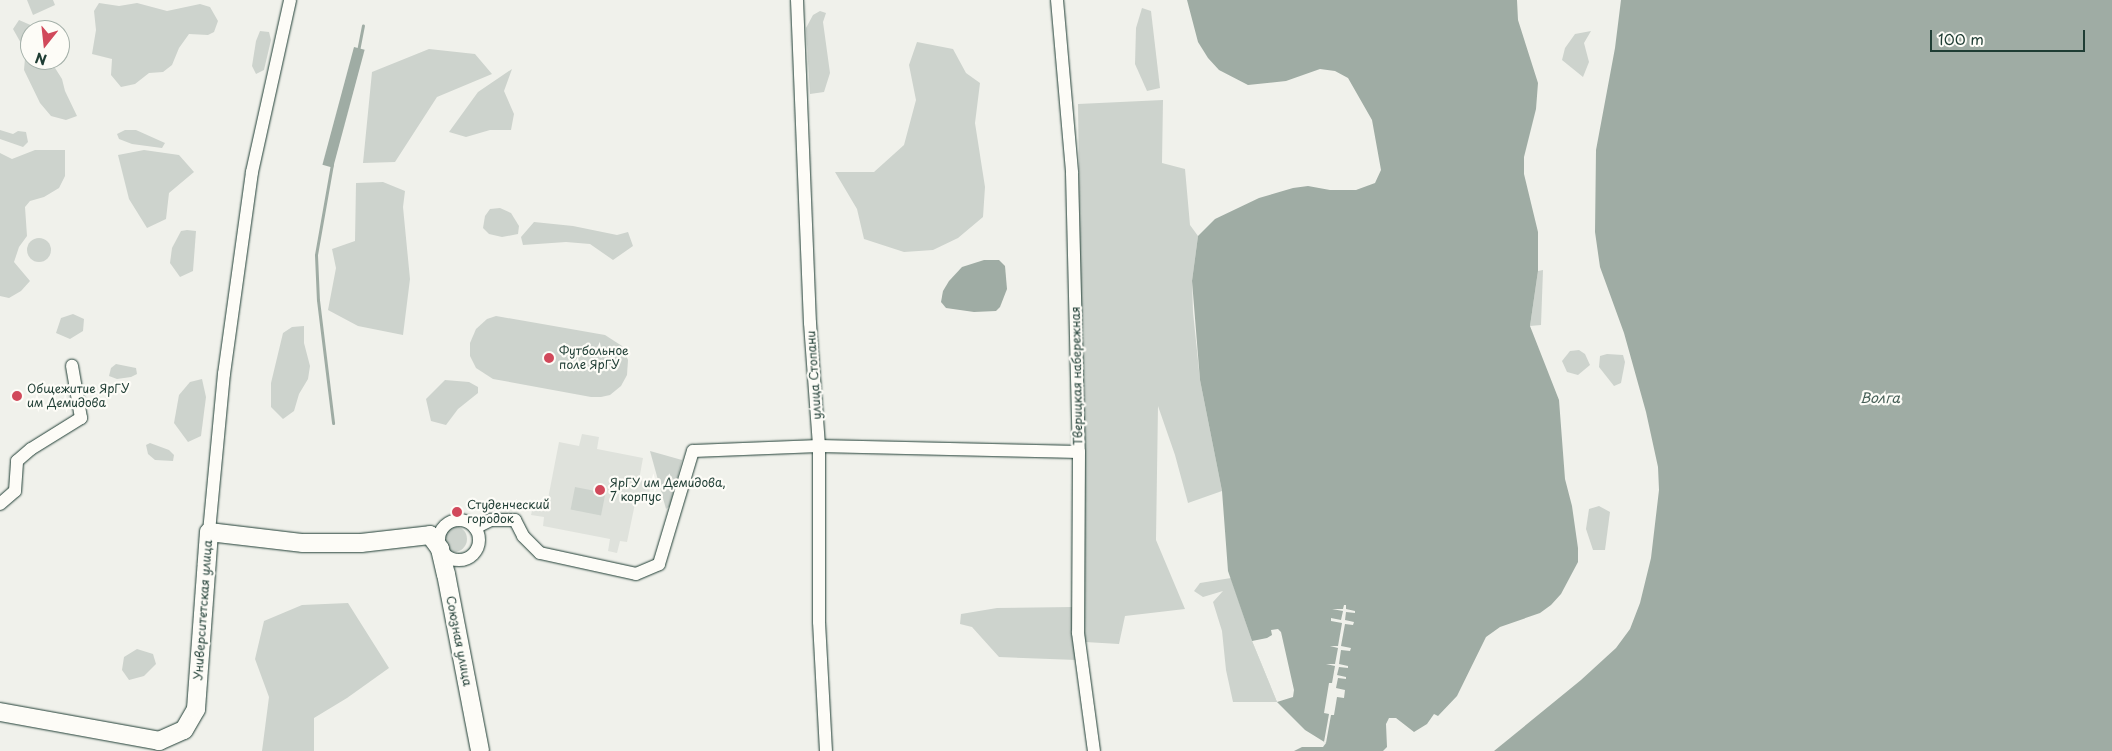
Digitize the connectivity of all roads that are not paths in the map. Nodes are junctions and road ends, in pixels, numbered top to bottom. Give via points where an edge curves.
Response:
1 (290, 0) edge
2 (797, 0) edge
3 (1057, 0) edge
4 (72, 366) dead end
5 (819, 446) junction
6 (1078, 452) junction
7 (0, 504) edge
8 (475, 528) junction
9 (210, 532) junction
10 (436, 532) junction
11 (440, 549) junction
12 (0, 712) edge
13 (480, 751) edge
14 (826, 751) edge
15 (1094, 751) edge

1 - 9 street via 252,172 224,374
2 - 5 street, улица Стопани via 810,323
3 - 6 street, Тверицкая набережная via 1072,173
4 - 7 street via 81,418 17,461 16,491
5 - 6 street
5 - 8 street via 693,451 659,564 636,574 540,553 523,536 515,520 491,520
5 - 14 street, улица Стопани via 819,622
6 - 15 street, Тверицкая набережная via 1078,633
8 - 10 street via 458,520
8 - 11 street via 478,548 469,558 455,560
9 - 10 street, Университетская улица via 304,543 361,543
9 - 12 street, Университетская улица via 196,709 184,730 158,741
10 - 11 street, Союзная улица
11 - 13 street, Союзная улица

